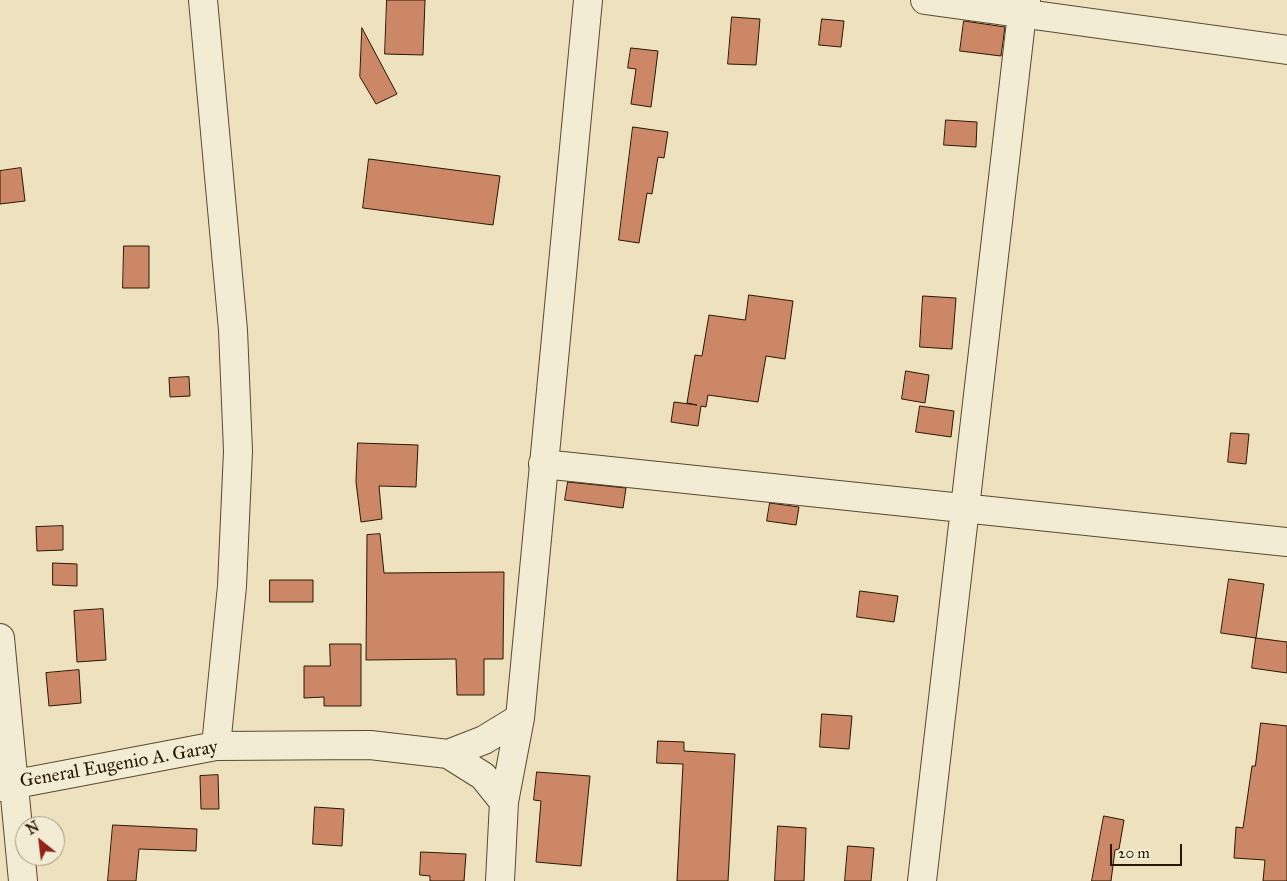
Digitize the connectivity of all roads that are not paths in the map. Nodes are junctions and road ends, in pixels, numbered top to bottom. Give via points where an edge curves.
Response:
1 (203, 0) edge
2 (588, 0) edge
3 (925, 0) edge
4 (1024, 7) edge
5 (1287, 50) edge
6 (543, 464) junction
7 (966, 508) junction
8 (1287, 542) edge
9 (0, 638) edge
10 (520, 718) junction
11 (216, 746) junction
12 (448, 754) junction
13 (7, 785) edge
14 (504, 802) junction
15 (23, 881) edge
16 (500, 881) edge
17 (922, 881) edge

1 - 11 street via 233,330 238,452 232,586
2 - 6 street
3 - 4 street
4 - 5 street
4 - 7 street
6 - 7 street
6 - 10 street
7 - 8 street
7 - 17 street
9 - 13 street
10 - 12 street, General Eugenio A. Garay via 484,740
10 - 14 street
11 - 12 street, General Eugenio A. Garay via 370,745
11 - 13 street, General Eugenio A. Garay
12 - 14 street, General Eugenio A. Garay via 483,776
13 - 15 street
14 - 16 street

